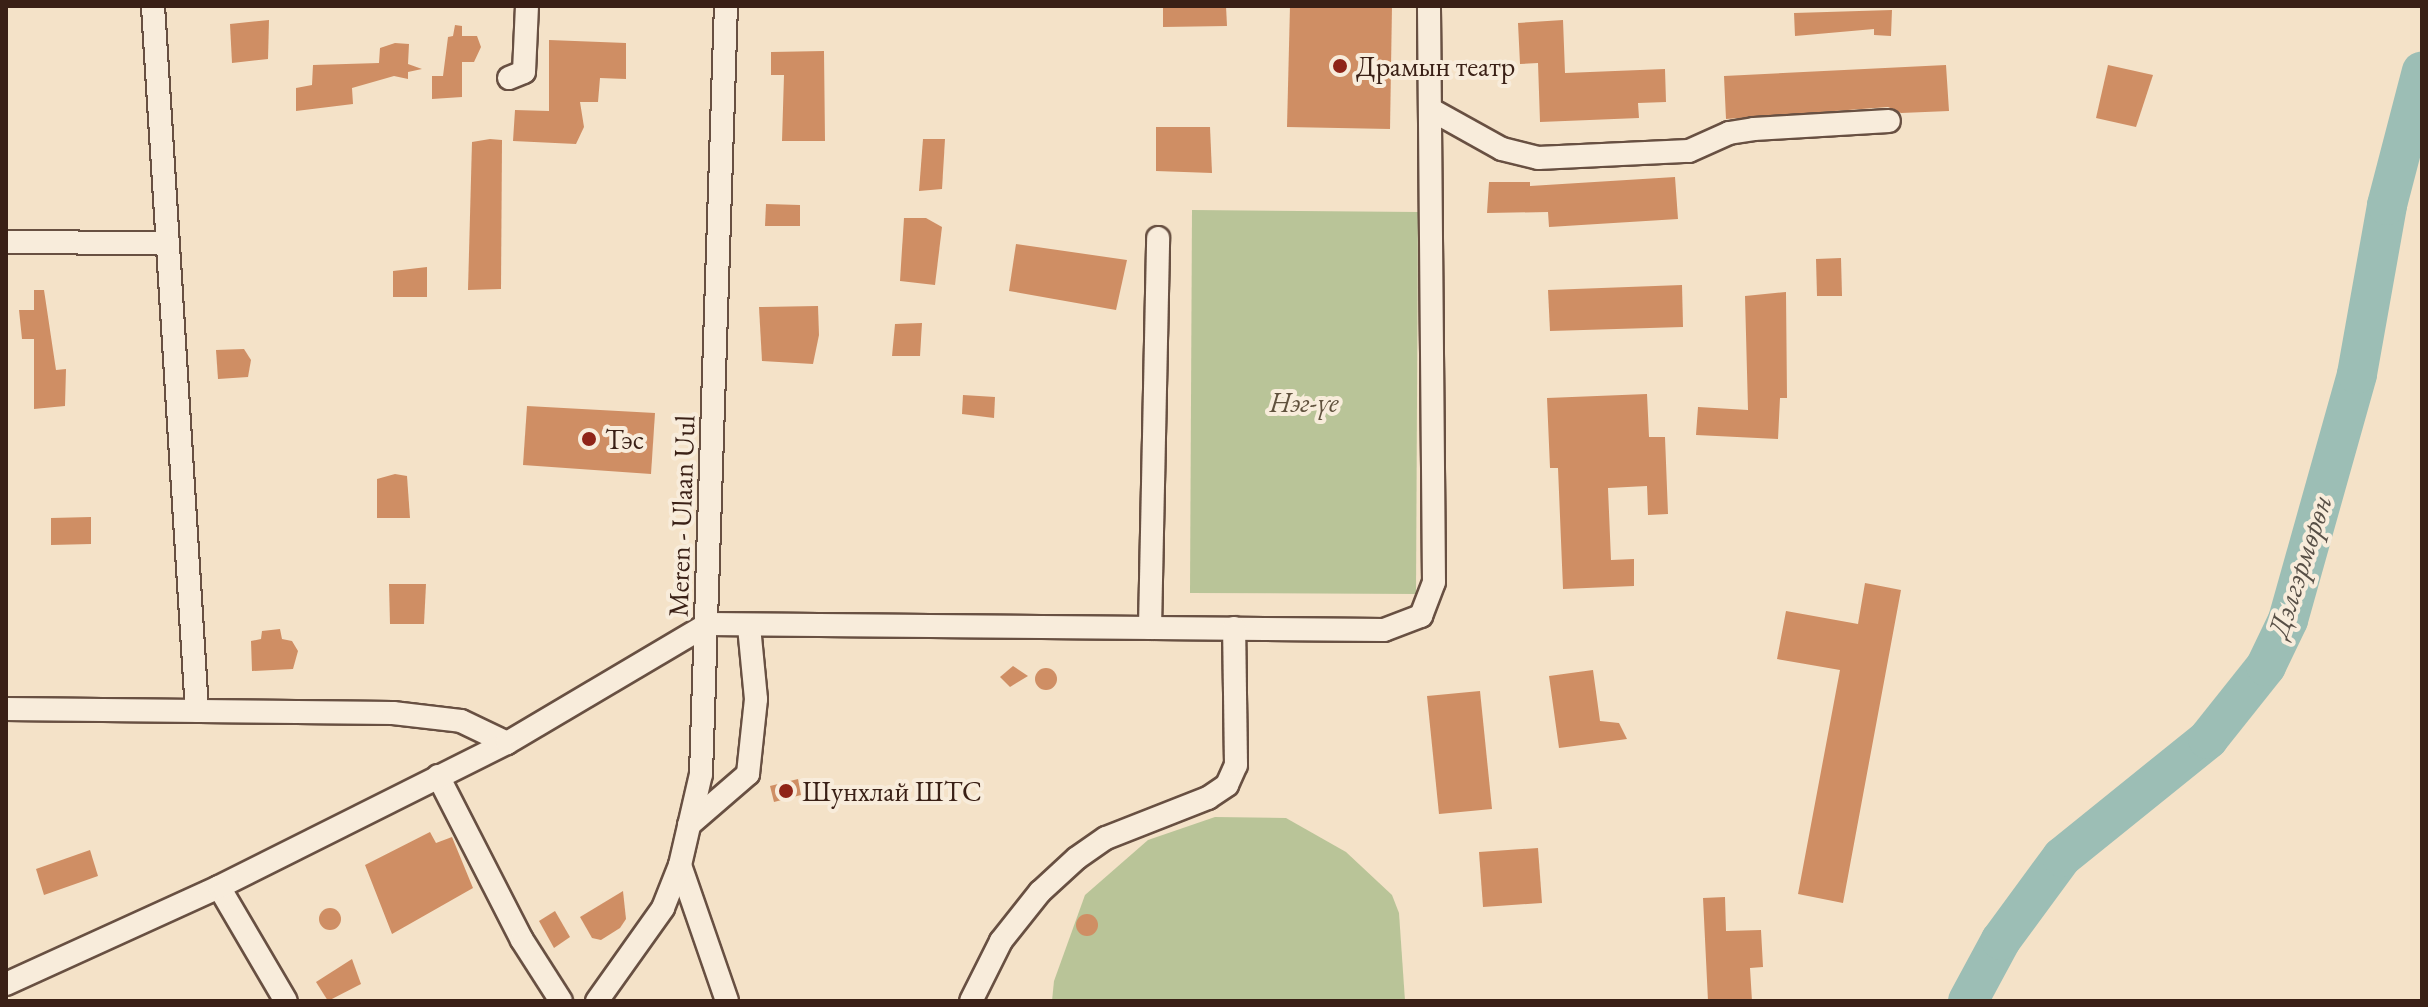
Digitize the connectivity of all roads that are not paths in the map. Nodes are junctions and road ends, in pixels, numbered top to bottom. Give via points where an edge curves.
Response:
1 (153, 6) edge
2 (527, 6) edge
3 (726, 6) edge
4 (1429, 6) edge
5 (509, 78) dead end
6 (1430, 109) junction
7 (1889, 121) dead end
8 (1158, 238) dead end
9 (6, 242) edge
10 (168, 243) junction
11 (708, 624) junction
12 (749, 626) junction
13 (1150, 628) junction
14 (1234, 628) junction
15 (6, 709) edge
16 (197, 711) junction
17 (507, 743) junction
18 (438, 776) junction
19 (689, 825) junction
20 (680, 865) junction
21 (219, 887) junction
22 (6, 984) edge
23 (286, 1001) edge
24 (561, 1001) edge
25 (597, 1001) edge
26 (727, 1001) edge
27 (971, 1001) edge

1 - 10 street
2 - 5 street via 524,72
3 - 11 street, Meren - Ulaan Uul
4 - 6 street
6 - 7 street via 1502,149 1538,158 1689,151 1729,133 1754,129
6 - 14 street via 1434,582 1421,616 1384,630
8 - 13 street
9 - 10 street
10 - 16 street
11 - 12 street
11 - 17 street
11 - 19 street, Meren - Ulaan Uul via 701,774
12 - 13 street
12 - 19 street via 756,699 748,774
13 - 14 street
14 - 27 street via 1236,765 1227,785 1208,798 1106,838 1077,858 1040,892 1001,941
15 - 16 street
16 - 17 street via 434,716 461,721
17 - 18 street
18 - 21 street
18 - 24 street via 522,940
19 - 20 street, Meren - Ulaan Uul
20 - 25 street, Meren - Ulaan Uul via 663,908
20 - 26 street
21 - 22 street
21 - 23 street

